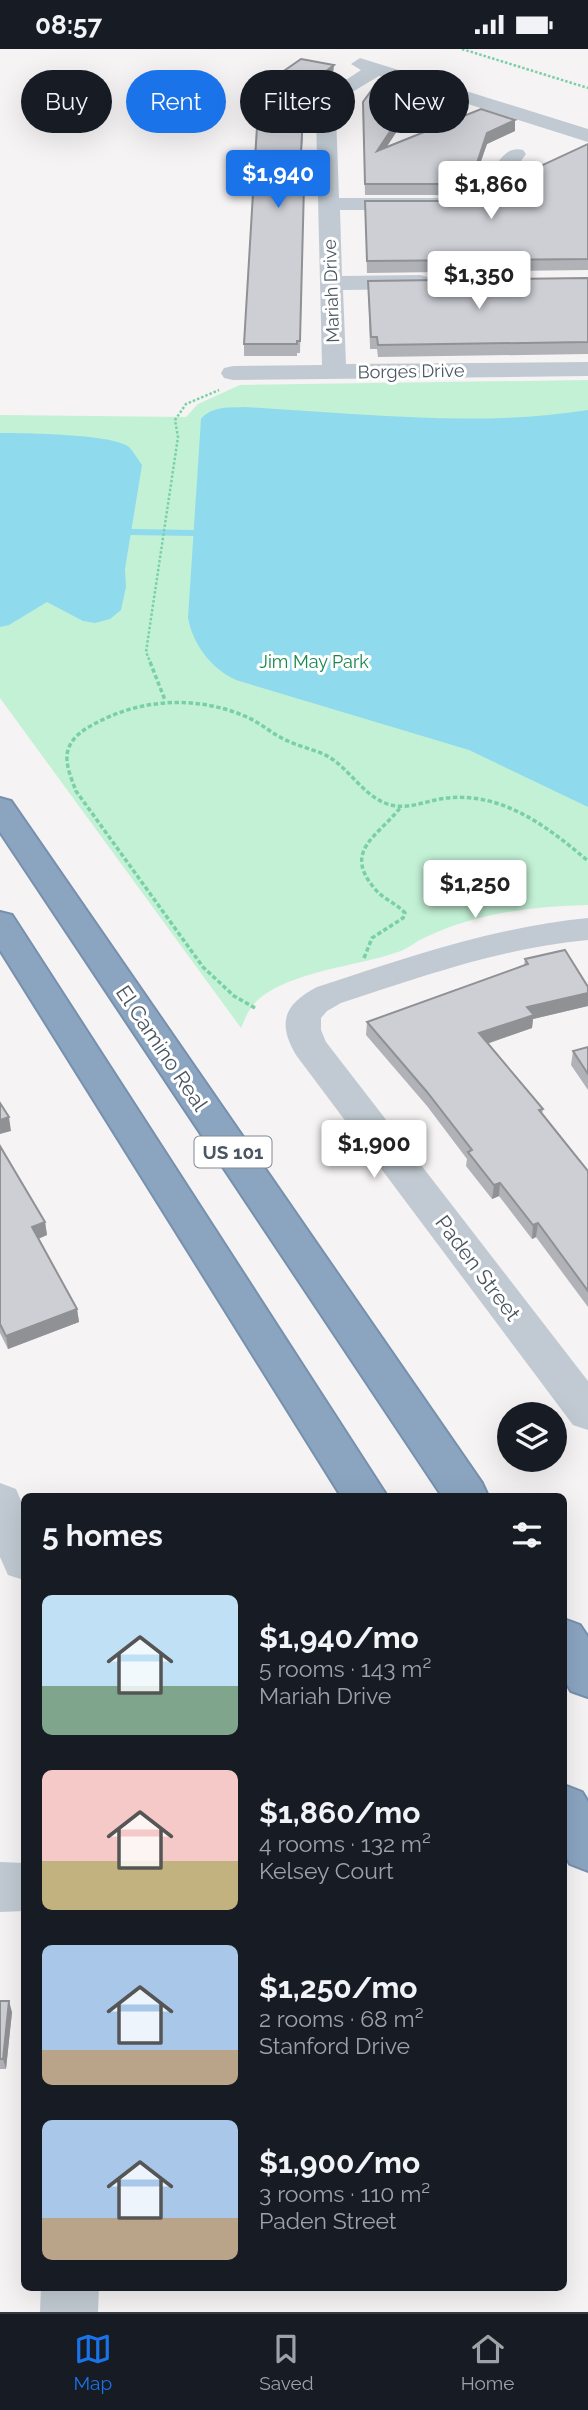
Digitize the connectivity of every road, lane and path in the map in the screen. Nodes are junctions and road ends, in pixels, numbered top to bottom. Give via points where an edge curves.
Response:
1 (461, 49) edge
2 (588, 88) edge
3 (588, 136) edge
4 (516, 154) dead end
5 (328, 204) junction
6 (439, 282) edge
7 (331, 283) junction
8 (588, 369) edge
9 (334, 372) junction
10 (233, 373) joint
11 (164, 700) junction
12 (400, 808) junction
13 (0, 809) edge
14 (588, 861) edge
15 (0, 923) edge
16 (588, 929) edge
17 (375, 981) junction
18 (255, 1008) dead end
19 (588, 1413) edge
20 (363, 1493) edge
21 (464, 1493) edge
22 (0, 1502) edge
23 (21, 1554) edge
24 (567, 1644) edge
25 (588, 1676) edge
26 (567, 1813) edge
27 (588, 1847) edge
28 (0, 1887) edge
29 (21, 1888) edge
30 (70, 2291) edge
31 (69, 2312) edge

1 - 2 path
3 - 5 street, Mariah Drive via 369,67 338,92 326,115
4 - 5 street via 503,171 494,196 482,201
5 - 7 street, Mariah Drive
6 - 7 street
7 - 9 street, Mariah Drive
8 - 9 street, Borges Drive
9 - 10 street, Borges Drive
10 - 11 path via 227,386 190,402 174,420 178,437 146,652
11 - 12 path via 188,701 251,719 286,740 331,758 363,790
11 - 18 path via 137,705 86,729 71,741 65,757 67,769 76,791 203,967 234,996
12 - 14 path via 447,798 485,799 546,825
12 - 17 path via 363,846 359,857 363,874 377,892 405,913 365,947 364,958
13 - 21 highway, El Camino Real / US 101
15 - 20 highway
16 - 17 street via 507,938
17 - 19 street, Paden Street via 314,1003 303,1016 309,1045
22 - 23 street
24 - 25 highway
26 - 27 highway
28 - 29 street
30 - 31 street

